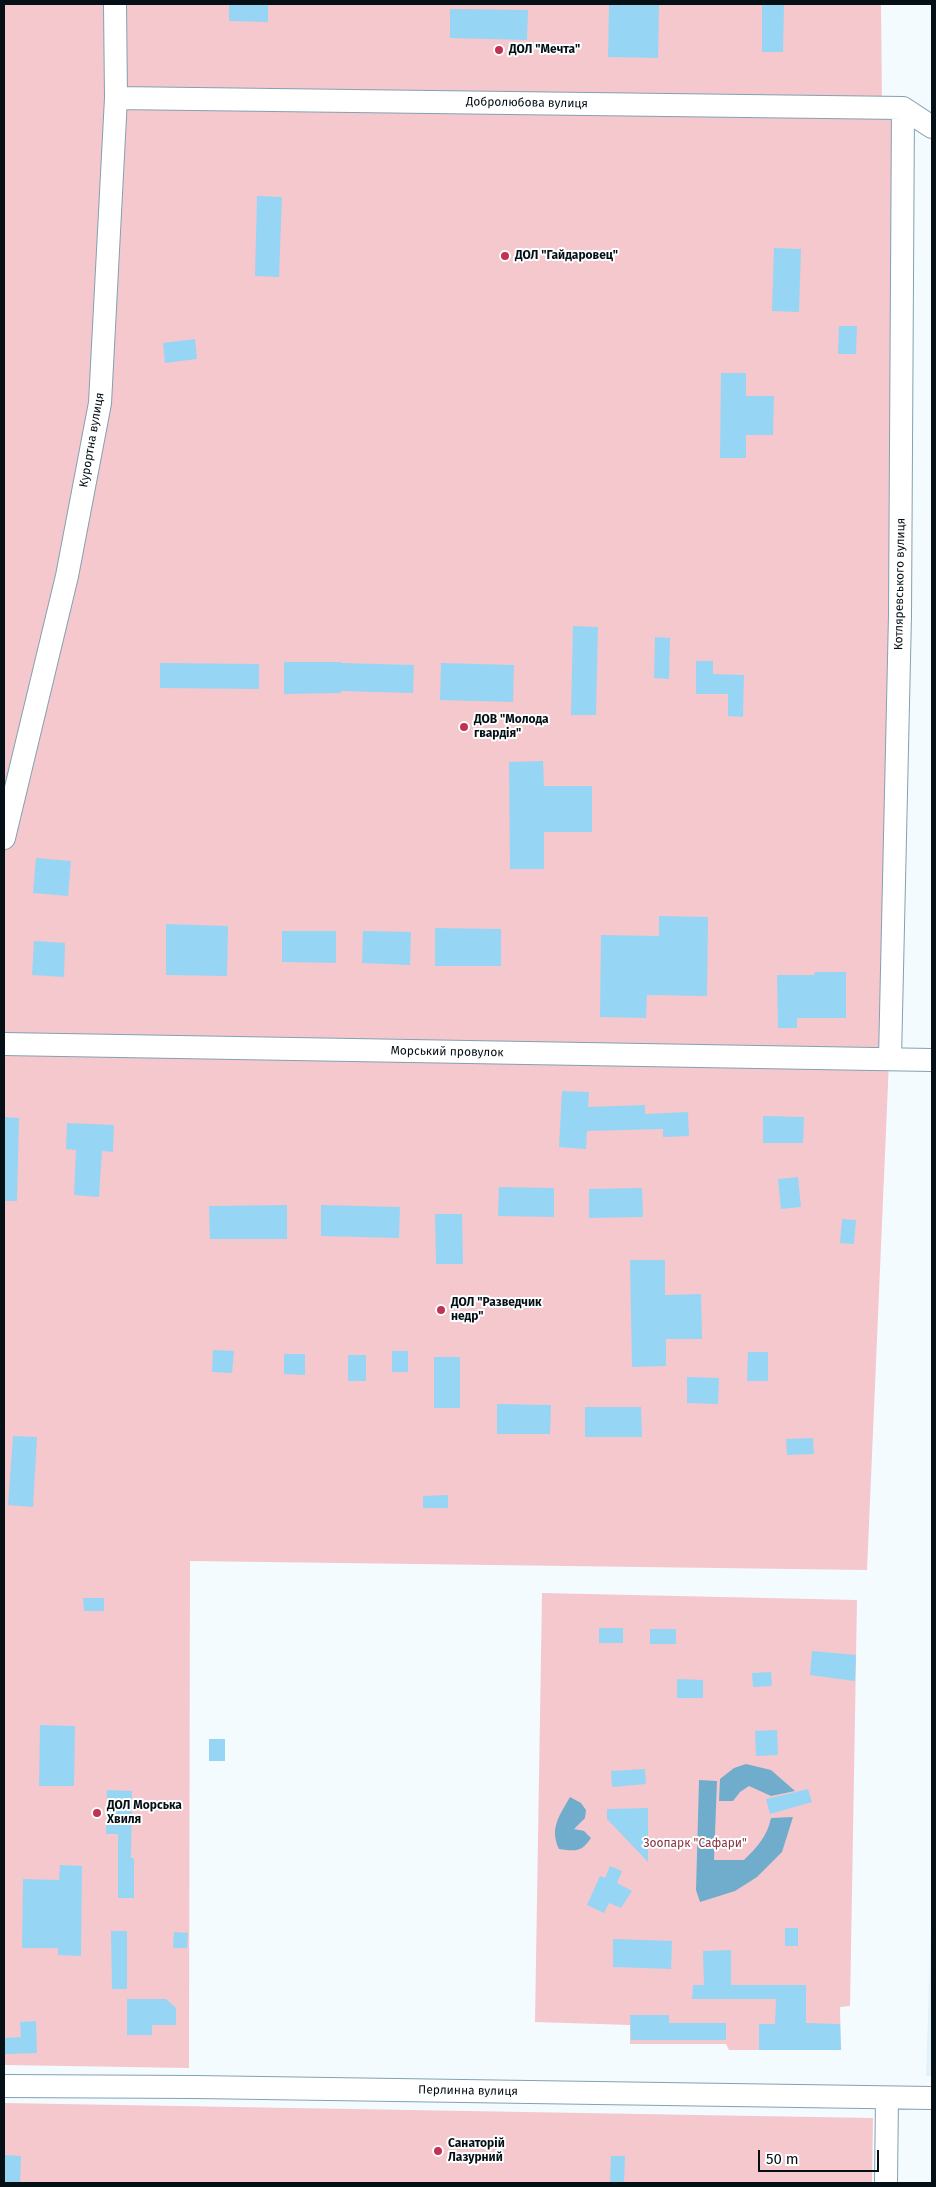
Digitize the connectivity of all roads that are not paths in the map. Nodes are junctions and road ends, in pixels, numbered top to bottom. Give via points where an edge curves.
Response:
1 (115, 4) edge
2 (116, 98) junction
3 (903, 108) junction
4 (932, 127) edge
5 (4, 838) edge
6 (4, 1044) edge
7 (890, 1059) junction
8 (932, 1060) edge
9 (4, 2086) edge
10 (887, 2098) junction
11 (932, 2098) edge
12 (886, 2183) edge

1 - 2 street, Курортна вулиця
2 - 3 street, Добролюбова вулиця
2 - 5 street, Курортна вулиця via 100,403 67,576
3 - 4 street
3 - 7 street, Котляревського вулиця via 900,615
6 - 7 street, Морський провулок
7 - 8 street, Морський провулок
9 - 10 street, Перлинна вулиця
10 - 11 street, Перлинна вулиця
10 - 12 street

